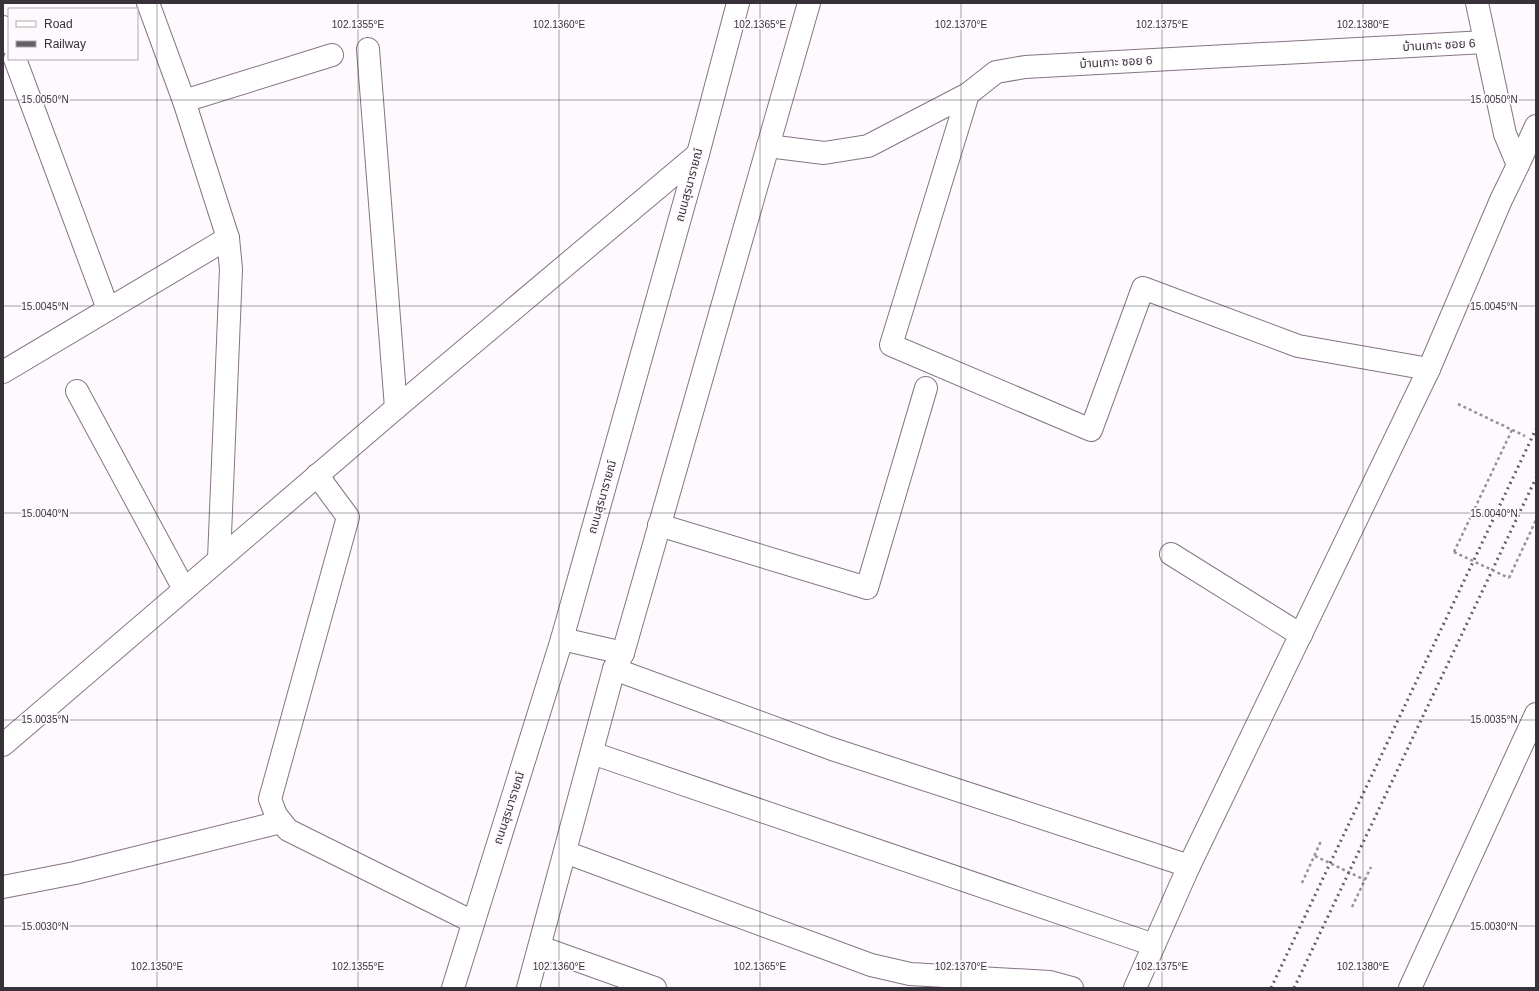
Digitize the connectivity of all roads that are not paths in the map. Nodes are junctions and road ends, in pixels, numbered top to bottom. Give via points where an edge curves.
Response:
1 (148, 3) edge
2 (738, 3) edge
3 (809, 3) edge
4 (1477, 3) edge
5 (3, 27) edge
6 (8, 40) edge
7 (1485, 42) junction
8 (368, 49) dead end
9 (332, 55) dead end
10 (15, 60) edge
11 (968, 94) junction
12 (184, 101) junction
13 (1536, 126) edge
14 (768, 146) junction
15 (698, 154) junction
16 (1518, 165) junction
17 (228, 238) junction
18 (108, 309) junction
19 (1429, 369) junction
20 (3, 372) edge
21 (926, 388) dead end
22 (77, 391) dead end
23 (396, 408) junction
24 (317, 475) junction
25 (659, 525) junction
26 (1172, 554) dead end
27 (219, 559) junction
28 (184, 589) junction
29 (1301, 635) junction
30 (562, 639) junction
31 (618, 661) junction
32 (1536, 714) edge
33 (3, 745) edge
34 (592, 753) junction
35 (281, 822) junction
36 (565, 852) junction
37 (1189, 866) junction
38 (3, 887) edge
39 (473, 922) junction
40 (1154, 945) junction
41 (540, 948) junction
42 (453, 988) edge
43 (528, 988) edge
44 (655, 988) edge
45 (1072, 988) edge
46 (1135, 988) edge
47 (1410, 988) edge

1 - 12 street
2 - 15 street, ถนนสุรนารายณ์
3 - 14 street
4 - 7 street
5 - 6 street
7 - 11 street, บ้านเกาะ ซอย 6 via 1025,67 996,72
7 - 16 street via 1504,134
8 - 23 street
9 - 12 street
10 - 18 street
11 - 14 street, บ้านเกาะ ซอย 6 via 868,146 824,153
11 - 19 street via 892,345 1091,430 1143,288 1298,346
12 - 17 street
13 - 16 street
14 - 25 street
15 - 23 street
15 - 30 street, ถนนสุรนารายณ์
16 - 19 street
17 - 18 street
17 - 27 street via 231,269
18 - 20 street
19 - 29 street
21 - 25 street via 867,588
22 - 28 street
23 - 24 street
24 - 27 street
24 - 35 street via 348,517 270,799
25 - 31 street
26 - 29 street
27 - 28 street
28 - 33 street
29 - 37 street
30 - 31 street
30 - 39 street, ถนนสุรนารายณ์
31 - 34 street
31 - 37 street via 832,749
32 - 47 street
34 - 36 street
34 - 40 street
35 - 38 street via 76,873
35 - 39 street via 288,830
36 - 41 street
36 - 45 street via 871,965 910,974 1050,982
37 - 40 street
39 - 42 street, ถนนสุรนารายณ์
40 - 46 street
41 - 43 street
41 - 44 street

